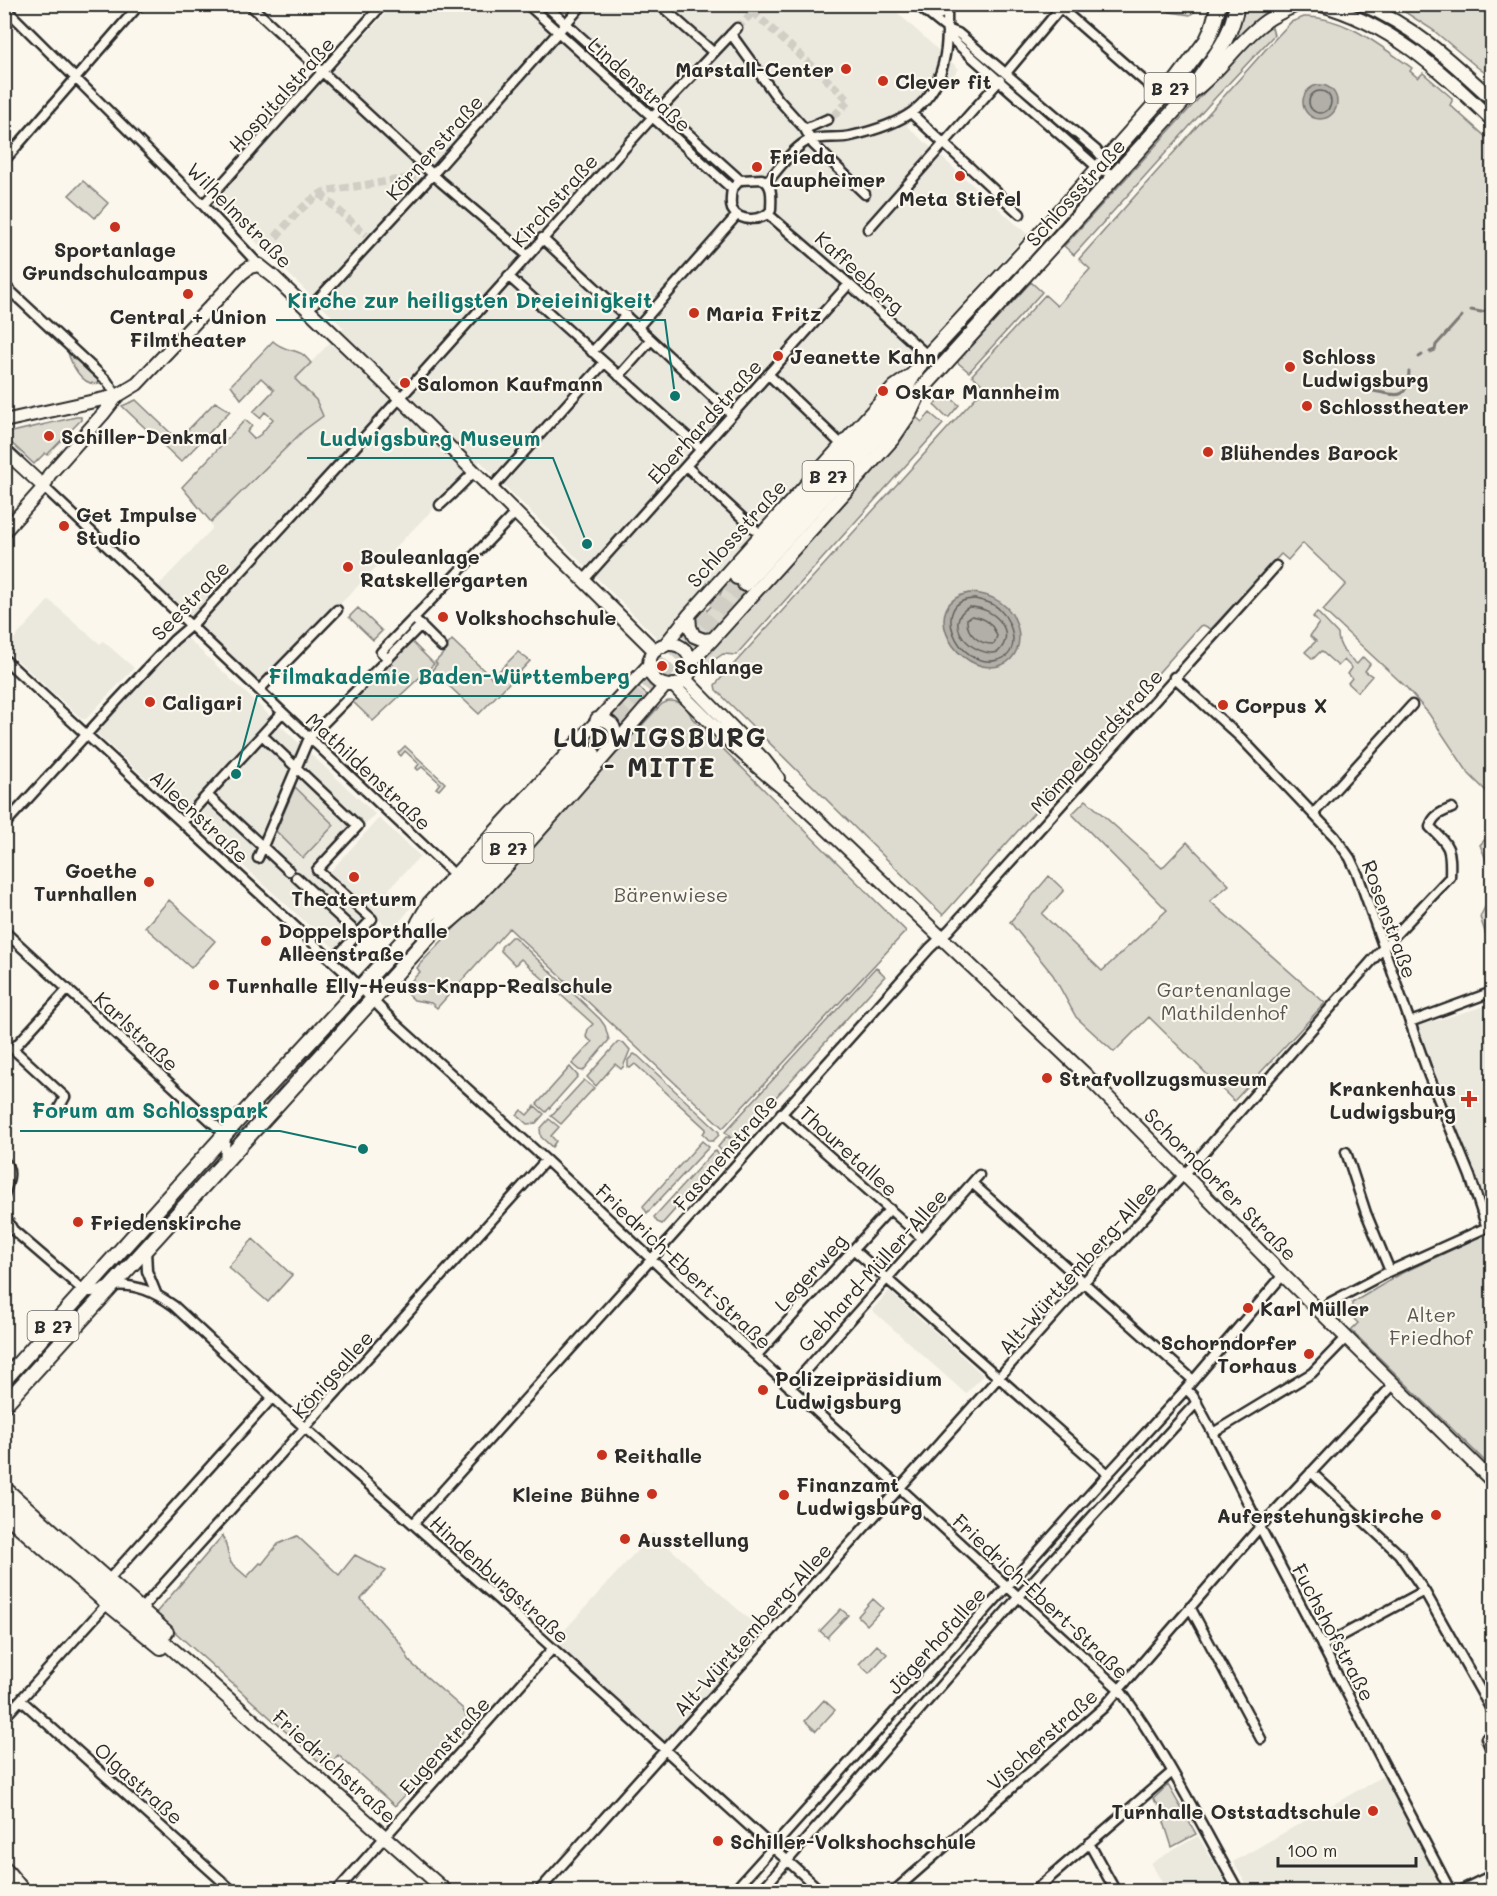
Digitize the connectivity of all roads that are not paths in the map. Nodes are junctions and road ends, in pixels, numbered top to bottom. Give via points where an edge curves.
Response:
1 (140, 4) edge
2 (249, 4) edge
3 (383, 4) edge
4 (527, 4) edge
5 (544, 4) edge
6 (583, 4) edge
7 (659, 4) edge
8 (916, 4) edge
9 (932, 4) edge
10 (1237, 4) edge
11 (1299, 4) edge
12 (1318, 4) edge
13 (1361, 4) edge
14 (946, 5) edge
15 (1219, 5) edge
16 (1060, 6) edge
17 (4, 7) edge
18 (926, 12) junction
19 (565, 24) junction
20 (947, 29) junction
21 (558, 32) junction
22 (713, 52) junction
23 (322, 72) junction
24 (1006, 73) junction
25 (76, 78) junction
26 (1000, 80) junction
27 (1150, 86) dead end
28 (1191, 92) junction
29 (1492, 99) edge
30 (660, 108) junction
31 (912, 114) junction
32 (652, 117) junction
33 (828, 119) tunnel mouth
34 (1492, 120) edge
35 (805, 129) junction
36 (811, 139) junction
37 (944, 143) junction
38 (4, 161) edge
39 (1102, 164) junction
40 (433, 174) junction
41 (1116, 176) junction
42 (740, 180) junction
43 (767, 182) junction
44 (732, 189) junction
45 (865, 194) dead end
46 (203, 205) junction
47 (768, 214) junction
48 (1020, 214) dead end
49 (737, 215) junction
50 (868, 229) dead end
51 (543, 238) junction
52 (527, 255) junction
53 (259, 265) junction
54 (508, 276) junction
55 (849, 284) junction
56 (4, 285) edge
57 (309, 310) junction
58 (626, 315) junction
59 (638, 327) junction
60 (651, 340) junction
61 (592, 352) junction
62 (928, 356) junction
63 (604, 363) junction
64 (915, 372) junction
65 (768, 374) junction
66 (619, 376) junction
67 (920, 393) junction
68 (117, 396) junction
69 (400, 398) junction
70 (92, 402) junction
71 (103, 414) junction
72 (731, 414) junction
73 (4, 421) edge
74 (842, 445) junction
75 (700, 449) junction
76 (4, 450) edge
77 (686, 466) junction
78 (473, 472) junction
79 (44, 487) junction
80 (491, 489) junction
81 (440, 505) dead end
82 (515, 513) junction
83 (4, 532) edge
84 (761, 535) junction
85 (1276, 566) dead end
86 (583, 581) junction
87 (338, 610) dead end
88 (689, 615) junction
89 (414, 618) junction
90 (421, 625) junction
91 (190, 626) junction
92 (713, 639) junction
93 (442, 647) dead end
94 (659, 648) junction
95 (4, 658) edge
96 (388, 659) junction
97 (690, 663) junction
98 (650, 664) junction
99 (1174, 677) junction
100 (685, 679) junction
101 (669, 686) junction
102 (259, 690) junction
103 (1412, 705) dead end
104 (282, 713) junction
105 (597, 719) junction
106 (87, 735) junction
107 (262, 735) junction
108 (309, 738) junction
109 (614, 746) junction
110 (297, 767) junction
111 (789, 793) junction
112 (207, 795) junction
113 (1452, 808) dead end
114 (1313, 814) junction
115 (186, 818) dead end
116 (4, 825) edge
117 (263, 847) junction
118 (258, 858) dead end
119 (456, 876) junction
120 (412, 931) junction
121 (5, 932) edge
122 (358, 934) junction
123 (941, 938) junction
124 (423, 943) junction
125 (1383, 948) junction
126 (338, 955) dead end
127 (360, 987) junction
128 (68, 989) junction
129 (1492, 992) edge
130 (372, 1000) junction
131 (1410, 1022) junction
132 (59, 1108) dead end
133 (781, 1113) junction
134 (226, 1135) junction
135 (1346, 1152) dead end
136 (546, 1160) junction
137 (224, 1162) junction
138 (7, 1164) edge
139 (979, 1175) dead end
140 (1184, 1175) junction
141 (972, 1183) junction
142 (4, 1196) edge
143 (890, 1209) junction
144 (4, 1212) edge
145 (1490, 1227) edge
146 (922, 1238) junction
147 (146, 1248) junction
148 (853, 1249) junction
149 (652, 1259) junction
150 (112, 1261) junction
151 (1390, 1270) junction
152 (1283, 1275) junction
153 (887, 1279) junction
154 (1084, 1282) junction
155 (113, 1285) junction
156 (84, 1291) junction
157 (156, 1293) junction
158 (1320, 1312) junction
159 (82, 1320) junction
160 (1346, 1338) junction
161 (756, 1356) junction
162 (999, 1378) junction
163 (4, 1380) edge
164 (1193, 1380) junction
165 (1394, 1384) junction
166 (790, 1388) junction
167 (1186, 1389) junction
168 (273, 1398) junction
169 (1197, 1402) junction
170 (4, 1405) edge
171 (305, 1428) junction
172 (1213, 1433) junction
173 (1311, 1472) junction
174 (1107, 1474) junction
175 (1492, 1481) edge
176 (4, 1487) edge
177 (900, 1488) junction
178 (4, 1500) edge
179 (4, 1514) edge
180 (414, 1523) junction
181 (1260, 1527) junction
182 (109, 1579) junction
183 (1007, 1586) junction
184 (1424, 1591) junction
185 (1019, 1597) junction
186 (107, 1604) junction
187 (1190, 1607) junction
188 (141, 1609) junction
189 (1322, 1646) junction
190 (553, 1648) junction
191 (198, 1670) junction
192 (1120, 1690) junction
193 (21, 1700) junction
194 (1492, 1711) edge
195 (4, 1718) edge
196 (1489, 1737) edge
197 (1261, 1739) dead end
198 (666, 1749) junction
199 (1492, 1752) edge
200 (1172, 1773) junction
201 (384, 1836) junction
202 (1089, 1843) junction
203 (772, 1847) junction
204 (788, 1862) junction
205 (4, 1867) edge
206 (1492, 1875) edge
207 (26, 1892) edge
208 (234, 1892) edge
209 (336, 1892) edge
210 (447, 1892) edge
211 (538, 1892) edge
212 (733, 1892) edge
213 (760, 1892) edge
214 (822, 1892) edge
215 (893, 1892) edge
216 (1033, 1892) edge
217 (1116, 1892) edge
218 (1239, 1892) edge
219 (1451, 1892) edge
220 (1457, 1892) edge

1 - 25 street
2 - 23 street
3 - 23 street, Hospitalstraße
4 - 21 street, Lindenstraße
5 - 19 street, Lindenstraße
6 - 19 street, Körnerstraße
7 - 22 street
8 - 18 street
9 - 18 street
10 - 28 main road, Schlossstraße / B 27 via 1226,41
11 - 28 main road via 1257,27 1213,75
12 - 34 main road via 1364,21 1407,46
13 - 29 main road via 1417,34
14 - 18 street via 937,16
14 - 20 street
15 - 39 main road, Schlossstraße / B 27 via 1212,29 1196,57
16 - 24 street
16 - 27 street
17 - 25 street, Wilhelmstraße
18 - 20 street
19 - 21 street, Körnerstraße
19 - 30 street, Lindenstraße
20 - 24 street via 958,33
20 - 26 street via 954,41
20 - 31 street via 946,53 937,82
21 - 32 street, Lindenstraße
21 - 40 street, Körnerstraße
22 - 30 street, Kirchstraße
22 - 35 street, Kirchstraße via 734,31 778,99
23 - 40 street
23 - 46 street, Hospitalstraße
24 - 39 street via 1096,150
25 - 38 street
25 - 46 street, Wilhelmstraße
26 - 37 street
26 - 39 street
28 - 41 main road, Schlossstraße / B 27
30 - 32 street, Kirchstraße
30 - 42 street, Lindenstraße
31 - 36 street via 850,136
31 - 37 street
32 - 44 street, Lindenstraße
32 - 51 street, Kirchstraße
33 - 35 street
35 - 36 street
36 - 43 street
36 - 45 street
37 - 48 street
37 - 50 street
39 - 41 street
39 - 62 main road, Schlossstraße / B 27
40 - 52 street
40 - 57 street, Körnerstraße via 369,238
41 - 67 main road, Schlossstraße / B 27
42 - 43 street
42 - 44 street
43 - 47 street via 771,187
44 - 49 street via 731,208
46 - 53 street, Wilhelmstraße
47 - 49 street via 763,218
47 - 55 street, Kaffeeberg
49 - 59 street
51 - 52 street, Kirchstraße
51 - 58 street
52 - 54 street, Kirchstraße
53 - 57 main road, Wilhelmstraße
53 - 68 main road via 242,273 137,384
54 - 61 street
54 - 69 street, Kirchstraße
55 - 62 street, Kaffeeberg
55 - 65 street, Eberhardstraße
56 - 68 street via 107,381
57 - 69 main road, Wilhelmstraße
58 - 59 street
58 - 61 street
59 - 60 street
60 - 66 street
60 - 72 street
61 - 63 street
62 - 64 main road, Schlossstraße / B 27
63 - 66 street
63 - 80 street
64 - 67 main road, Schlossstraße / B 27 via 885,413 741,580
64 - 74 main road, Schlossstraße via 894,387
65 - 72 street, Eberhardstraße
65 - 74 street
66 - 75 street
67 - 92 main road, Schlossstraße via 893,439
68 - 70 main road
68 - 71 main road
69 - 78 main road, Wilhelmstraße
69 - 91 street, Seestraße
70 - 71 main road via 101,407
70 - 73 main road
71 - 79 main road via 49,475
72 - 75 street, Eberhardstraße
74 - 84 main road, Schlossstraße
75 - 77 street, Eberhardstraße
76 - 79 main road
77 - 84 street
77 - 86 street, Eberhardstraße
78 - 80 main road, Wilhelmstraße
78 - 81 street
79 - 83 main road
79 - 91 street, Mathildenstraße
80 - 82 main road, Wilhelmstraße
82 - 86 main road, Wilhelmstraße
82 - 89 street
84 - 88 main road, Schlossstraße
85 - 99 street, Mömpelgardstraße
86 - 94 main road, Wilhelmstraße
87 - 102 street
88 - 92 main road via 694,636
88 - 94 main road, Schlossstraße
89 - 90 street
89 - 96 street via 381,652
90 - 93 street
90 - 96 street
91 - 102 street, Mathildenstraße
91 - 106 street, Seestraße
92 - 97 main road, Schlossstraße
94 - 97 main road via 681,647
94 - 98 main road
95 - 106 street, Alleenstraße
96 - 108 street
97 - 100 main road
98 - 101 main road via 653,676
98 - 105 main road
99 - 114 street, Rosenstraße via 1241,738
99 - 123 street, Mömpelgardstraße
100 - 101 main road
100 - 111 main road, Schorndorfer Straße via 764,760
101 - 109 main road
101 - 111 main road, Schorndorfer Straße
102 - 104 street, Mathildenstraße
103 - 114 street
104 - 107 street
104 - 108 street, Mathildenstraße
105 - 109 main road via 610,722 615,728
105 - 119 main road
106 - 116 street, Seestraße
106 - 127 street, Alleenstraße
107 - 110 street
107 - 112 street
108 - 110 street
108 - 119 street, Mathildenstraße
109 - 124 main road via 493,880 460,914
110 - 117 street
110 - 122 street via 358,826 317,870 372,920
111 - 123 main road, Schorndorfer Straße
112 - 115 street
112 - 117 street
113 - 125 street, Alt-Württemberg-Allee via 1438,813 1430,824 1447,843 1450,877
114 - 125 street, Rosenstraße via 1350,858
117 - 118 street
117 - 122 street
119 - 120 main road via 429,903
120 - 124 main road, B 27 via 589,750
120 - 127 main road, B 27
121 - 128 street, Karlstraße
122 - 126 street
123 - 133 street, Fasanenstraße
123 - 140 main road, Schorndorfer Straße via 1084,1073
124 - 130 main road, B 27
125 - 131 street, Rosenstraße
125 - 140 street, Alt-Württemberg-Allee
127 - 130 street, Alleenstraße
127 - 134 main road, B 27
128 - 132 street via 13,1049 65,1097
128 - 134 street, Karlstraße
129 - 131 street
130 - 136 street, Friedrich-Ebert-Straße
130 - 137 main road, B 27
131 - 145 street, Rosenstraße
133 - 143 street, Thouretallee
133 - 149 street, Fasanenstraße
134 - 137 street
134 - 150 main road, B 27
135 - 151 street
136 - 149 street, Friedrich-Ebert-Straße
136 - 171 street, Königsallee
137 - 147 main road, B 27
138 - 142 street via 10,1175
139 - 141 street, Gebhard-Müller-Allee
140 - 152 main road, Schorndorfer Straße
140 - 154 street, Alt-Württemberg-Allee
141 - 146 street, Gebhard-Müller-Allee
141 - 154 street
143 - 146 street, Thouretallee
143 - 148 street, Legerweg
144 - 156 street via 13,1230
145 - 151 street
146 - 153 street, Gebhard-Müller-Allee
147 - 155 main road, B 27
147 - 157 street via 147,1271
148 - 153 street
148 - 161 street, Legerweg
149 - 161 street, Friedrich-Ebert-Straße
149 - 180 street, Fasanenstraße
150 - 155 street
150 - 156 main road, B 27
151 - 158 street
152 - 158 main road, Schorndorfer Straße
152 - 164 street, Jägerhofallee
153 - 162 street
153 - 166 street, Gebhard-Müller-Allee
154 - 162 street, Alt-Württemberg-Allee
154 - 164 street
155 - 156 street, Hindenburgstraße via 91,1293
155 - 157 street, Hindenburgstraße
155 - 159 main road, B 27
156 - 159 street via 87,1304
156 - 163 main road, B 27
157 - 168 street, Hindenburgstraße
158 - 160 main road, Schorndorfer Straße
159 - 170 main road, B 27
160 - 165 main road, Schorndorfer Straße
160 - 172 street via 1312,1373
161 - 166 street, Friedrich-Ebert-Straße
162 - 174 street
162 - 177 street, Alt-Württemberg-Allee
164 - 167 street, Jägerhofallee
165 - 173 street, Vischerstraße
165 - 175 main road, Schorndorfer Straße
166 - 177 street, Friedrich-Ebert-Straße
167 - 169 street, Fuchshofstraße
167 - 174 street, Jägerhofallee
168 - 171 street, Hindenburgstraße
168 - 182 street, Königsallee
169 - 172 street, Fuchshofstraße
169 - 185 street, Jägerhofallee
171 - 180 street, Hindenburgstraße
171 - 188 street, Königsallee
172 - 181 street, Fuchshofstraße
173 - 181 street, Vischerstraße
173 - 184 street via 1398,1554
174 - 183 street, Jägerhofallee
176 - 182 main road, Friedrichstraße
177 - 183 street, Friedrich-Ebert-Straße
177 - 198 street, Alt-Württemberg-Allee
178 - 191 main road, Friedrichstraße
179 - 186 main road, Friedrichstraße
180 - 190 street, Hindenburgstraße
181 - 187 street, Vischerstraße
181 - 189 street, Fuchshofstraße
182 - 188 main road, Friedrichstraße
183 - 185 street, Friedrich-Ebert-Straße
183 - 203 street, Jägerhofallee
184 - 189 street
184 - 194 street
185 - 192 street, Friedrich-Ebert-Straße
185 - 204 street, Jägerhofallee
186 - 191 main road, Friedrichstraße via 165,1652
186 - 193 street
187 - 192 street, Vischerstraße
187 - 197 street
188 - 191 main road, Friedrichstraße via 176,1641
189 - 219 street, Fuchshofstraße
190 - 198 street, Hindenburgstraße
190 - 201 street, Eugenstraße
191 - 201 main road, Friedrichstraße
192 - 200 street, Friedrich-Ebert-Straße
192 - 215 street, Vischerstraße
193 - 195 street
193 - 208 street, Olgastraße
196 - 199 street
198 - 203 street, Hindenburgstraße
198 - 211 street, Alt-Württemberg-Allee
200 - 202 street
200 - 218 street, Friedrich-Ebert-Straße
201 - 209 street, Eugenstraße
201 - 210 main road, Friedrichstraße
202 - 216 street
202 - 217 street
203 - 204 street, Hindenburgstraße
203 - 212 street, Jägerhofallee
204 - 213 street, Jägerhofallee
204 - 214 street, Hindenburgstraße
205 - 207 main road
206 - 220 street

